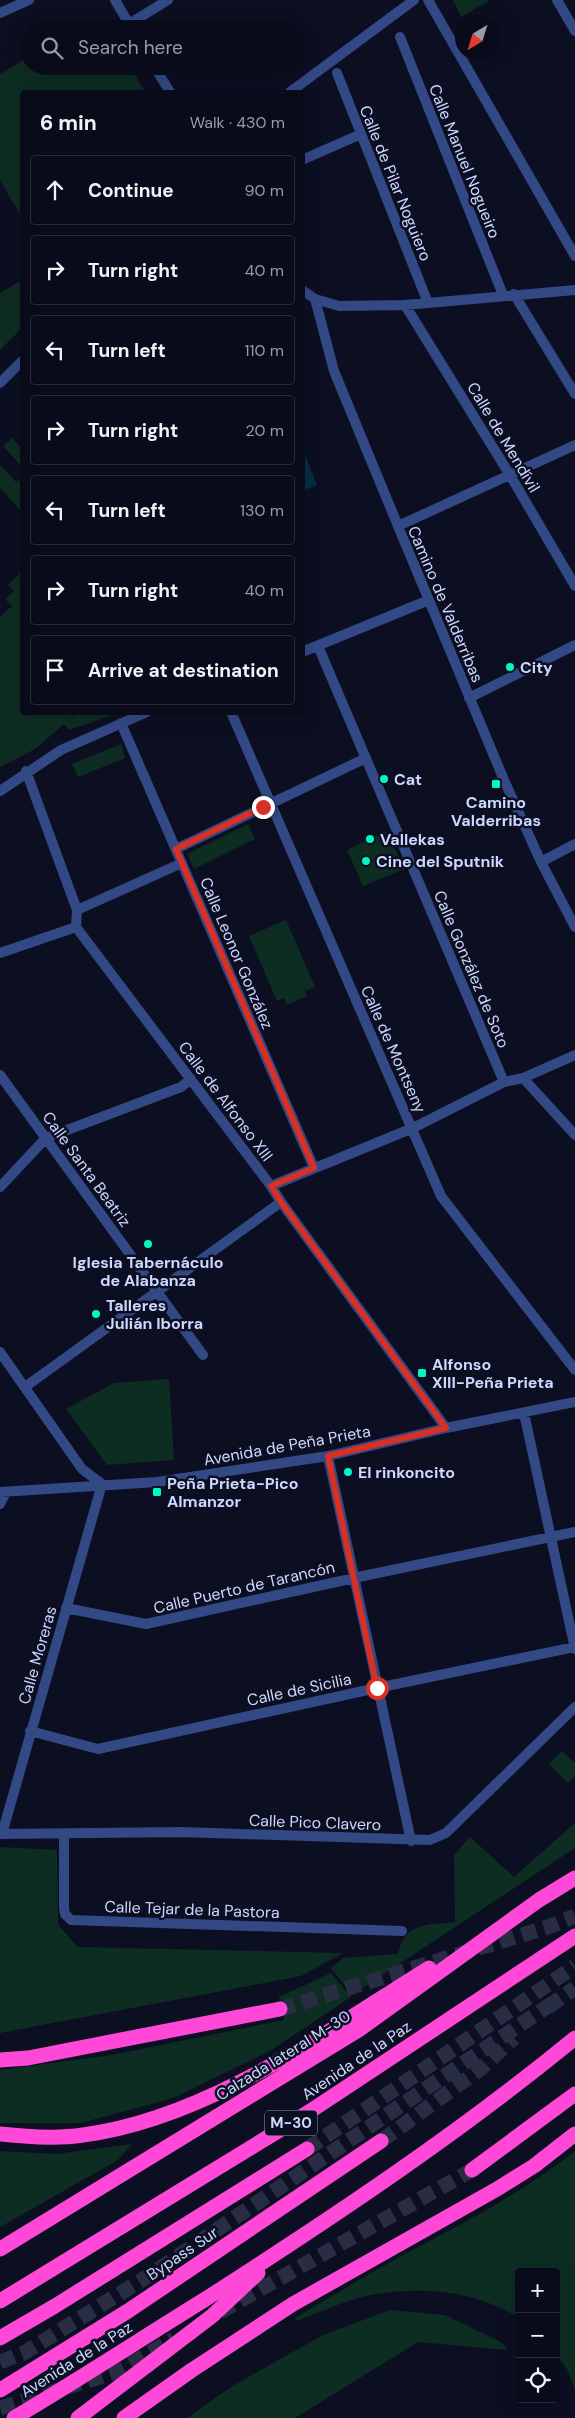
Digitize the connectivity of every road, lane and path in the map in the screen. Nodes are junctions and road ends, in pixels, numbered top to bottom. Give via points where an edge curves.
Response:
1 (29, 0) edge
2 (115, 0) edge
3 (168, 0) edge
4 (414, 0) edge
5 (428, 0) edge
6 (557, 0) edge
7 (0, 13) edge
8 (127, 20) edge
9 (139, 20) edge
10 (575, 31) edge
11 (400, 37) dead end
12 (337, 74) dead end
13 (160, 75) edge
14 (169, 90) edge
15 (293, 90) edge
16 (361, 134) junction
17 (305, 159) edge
18 (575, 256) edge
19 (575, 290) edge
20 (305, 292) edge
21 (514, 294) junction
22 (502, 295) junction
23 (315, 299) junction
24 (428, 303) junction
25 (405, 305) junction
26 (20, 363) edge
27 (0, 383) edge
28 (575, 394) edge
29 (575, 446) edge
30 (510, 475) junction
31 (398, 526) junction
32 (575, 586) edge
33 (429, 600) junction
34 (575, 645) edge
35 (318, 646) junction
36 (305, 651) edge
37 (469, 698) junction
38 (140, 715) edge
39 (232, 715) edge
40 (121, 723) junction
41 (366, 758) junction
42 (26, 771) junction
43 (0, 791) edge
44 (271, 803) junction
45 (575, 844) edge
46 (176, 849) junction
47 (541, 862) junction
48 (182, 863) junction
49 (76, 910) junction
50 (76, 927) junction
51 (575, 927) edge
52 (0, 953) edge
53 (575, 1055) edge
54 (0, 1075) edge
55 (523, 1078) junction
56 (191, 1079) junction
57 (504, 1082) junction
58 (413, 1128) junction
59 (575, 1135) edge
60 (46, 1138) junction
61 (314, 1168) junction
62 (0, 1186) edge
63 (271, 1186) junction
64 (281, 1202) junction
65 (158, 1292) junction
66 (0, 1352) edge
67 (203, 1355) dead end
68 (575, 1370) edge
69 (25, 1387) junction
70 (575, 1402) edge
71 (524, 1413) junction
72 (446, 1428) junction
73 (328, 1456) junction
74 (102, 1484) junction
75 (3, 1492) edge
76 (0, 1504) edge
77 (575, 1532) edge
78 (550, 1537) junction
79 (354, 1578) junction
80 (66, 1608) junction
81 (575, 1648) edge
82 (377, 1688) junction
83 (575, 1707) edge
84 (30, 1731) junction
85 (1, 1834) edge
86 (64, 1834) junction
87 (411, 1841) junction
88 (575, 1878) edge
89 (539, 1900) junction
90 (402, 1931) dead end
91 (575, 1936) edge
92 (280, 2009) tunnel mouth
93 (575, 2038) edge
94 (0, 2060) edge
95 (575, 2094) edge
96 (0, 2134) edge
97 (575, 2134) edge
98 (381, 2141) tunnel mouth
99 (307, 2149) tunnel mouth
100 (472, 2170) tunnel mouth
101 (287, 2247) junction
102 (0, 2249) edge
103 (0, 2302) edge
104 (0, 2338) edge
105 (0, 2390) edge
106 (14, 2418) edge
107 (78, 2418) edge
108 (124, 2418) edge

1 - 7 street
2 - 8 street
3 - 9 street
4 - 15 street
5 - 18 street
6 - 10 street
11 - 22 street, Calle Manuel Nogueiro
12 - 16 street, Calle de Pilar Noguiero
13 - 14 street
16 - 17 street
16 - 24 street, Calle de Pilar Noguiero
19 - 21 street
20 - 23 street
21 - 22 street
21 - 28 street
22 - 24 street
23 - 25 street via 339,306
23 - 31 street, Camino de Valderribas via 334,371
24 - 25 street
25 - 30 street, Calle de Mendívil
26 - 27 street
29 - 30 street
30 - 31 street
30 - 32 street, Calle de Mendívil
31 - 33 street, Camino de Valderribas
33 - 35 street
33 - 37 street, Camino de Valderribas
34 - 37 street
35 - 36 street
35 - 41 street, Calle González de Soto
37 - 47 street, Camino de Valderribas
38 - 40 street
39 - 44 street, Calle de Montseny
40 - 42 street via 61,750
40 - 46 street, Calle Leonor González
41 - 44 street
41 - 57 street, Calle González de Soto
42 - 43 street
42 - 49 street
44 - 46 street
44 - 58 street, Calle de Montseny
45 - 47 street
46 - 48 street, Calle Leonor González
47 - 51 street, Camino de Valderribas
48 - 49 street
48 - 61 street, Calle Leonor González
49 - 50 street
50 - 52 street
50 - 56 street, Calle de Alfonso XIII
53 - 55 street
54 - 60 street, Calle Santa Beatriz
55 - 57 street
55 - 59 street
56 - 60 street via 181,1087
56 - 63 street, Calle de Alfonso XIII
57 - 58 street
58 - 61 street
58 - 68 street, Calle de Montseny via 441,1196
60 - 62 street
60 - 65 street, Calle Santa Beatriz
61 - 63 street
63 - 64 street, Calle de Alfonso XIII
64 - 65 street
64 - 72 street, Calle de Alfonso XIII
65 - 67 street, Calle Santa Beatriz
65 - 69 street
66 - 69 street
69 - 74 street via 82,1469
70 - 71 street, Avenida de Peña Prieta
71 - 72 street, Avenida de Peña Prieta
71 - 78 street
72 - 73 street, Avenida de Peña Prieta
73 - 74 street, Avenida de Peña Prieta via 157,1482
73 - 79 street
74 - 75 street, Avenida de Peña Prieta
74 - 80 street, Calle Moreras
75 - 76 street
77 - 78 street, Calle Puerto de Tarancón
78 - 79 street, Calle Puerto de Tarancón
78 - 81 street
79 - 80 street, Calle Puerto de Tarancón via 146,1624
79 - 82 street
80 - 84 street, Calle Moreras
81 - 82 street, Calle de Sicilia
82 - 84 street, Calle de Sicilia via 98,1749
82 - 87 street
83 - 87 street, Calle Pico Clavero via 446,1833 430,1840
84 - 85 street, Calle Moreras
85 - 86 street, Calle Pico Clavero
86 - 87 street, Calle Pico Clavero via 182,1832
86 - 90 street, Calle Tejar de la Pastora via 64,1908 71,1920
88 - 89 highway, Calzada lateral M-30 / M-30
89 - 96 highway via 280,2062 197,2101 142,2122 83,2136
89 - 102 highway, Calzada lateral M-30 / M-30 via 360,2029
91 - 103 highway, Avenida de la Paz / M-30 via 309,2112
92 - 94 highway via 28,2058
93 - 101 highway, Avenida de la Paz via 405,2168
95 - 100 highway
97 - 108 highway via 534,2166 497,2189 293,2304
98 - 105 highway, Bypass Sur via 128,2311
99 - 104 highway, Bypass Sur / M-30
101 - 106 highway, Avenida de la Paz
101 - 107 highway via 212,2316

